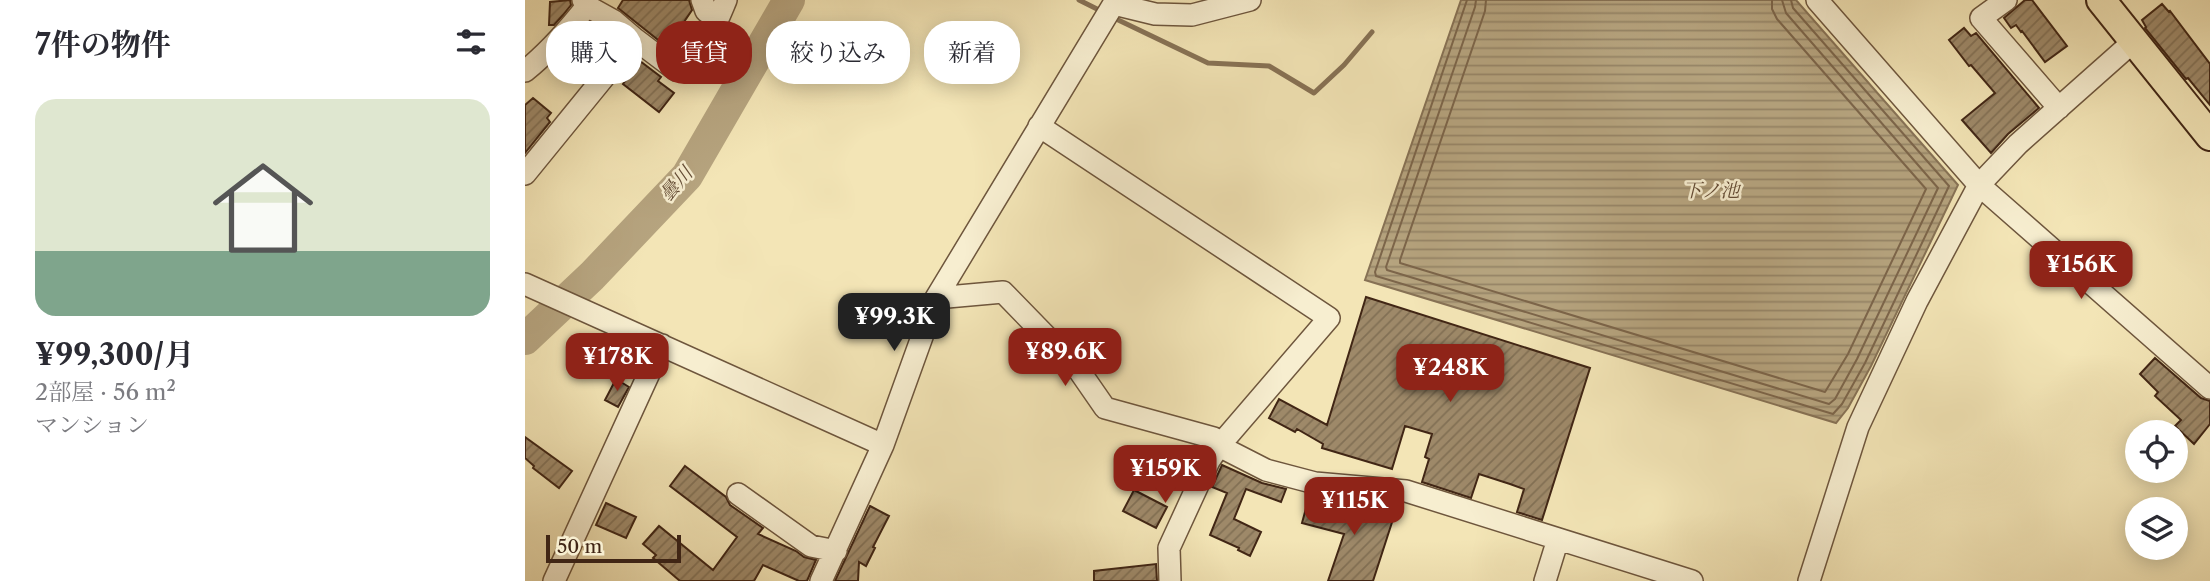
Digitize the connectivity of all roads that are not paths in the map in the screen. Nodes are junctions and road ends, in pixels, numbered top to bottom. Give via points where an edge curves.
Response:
1 (702, 0) edge
2 (1250, 0) edge
3 (1817, 0) edge
4 (2006, 0) edge
5 (2101, 0) edge
6 (1115, 2) edge
7 (585, 3) edge
8 (721, 10) edge
9 (614, 21) edge
10 (2134, 41) junction
11 (642, 44) edge
12 (525, 71) edge
13 (598, 84) edge
14 (2059, 108) junction
15 (1039, 125) junction
16 (2210, 136) edge
17 (525, 174) edge
18 (1979, 185) junction
19 (525, 284) edge
20 (936, 298) junction
21 (662, 345) junction
22 (2210, 388) edge
23 (883, 445) junction
24 (1219, 446) junction
25 (738, 494) dead end
26 (1558, 539) junction
27 (836, 551) junction
28 (554, 581) edge
29 (821, 581) edge
30 (1170, 581) edge
31 (1545, 581) edge
32 (1692, 581) edge
33 (1809, 581) edge

1 - 8 street via 706,12
2 - 6 street via 1192,15 1154,14
3 - 18 street
4 - 14 street via 1981,18
5 - 10 main road
6 - 15 street
7 - 9 street
7 - 12 street via 563,36
8 - 11 street via 702,49 684,67 675,70
10 - 14 street
10 - 16 main road
13 - 17 street
14 - 18 street
15 - 20 street
15 - 24 street via 1329,318
18 - 22 street
18 - 33 street via 1858,427
19 - 21 street
20 - 23 street
20 - 24 street via 1003,292 1078,369 1105,408 1214,438
21 - 23 street
21 - 28 street
23 - 27 street
24 - 26 street via 1266,470 1315,483 1406,491
24 - 30 street via 1169,548
25 - 27 street via 811,545
26 - 31 street
26 - 32 street
27 - 29 street

